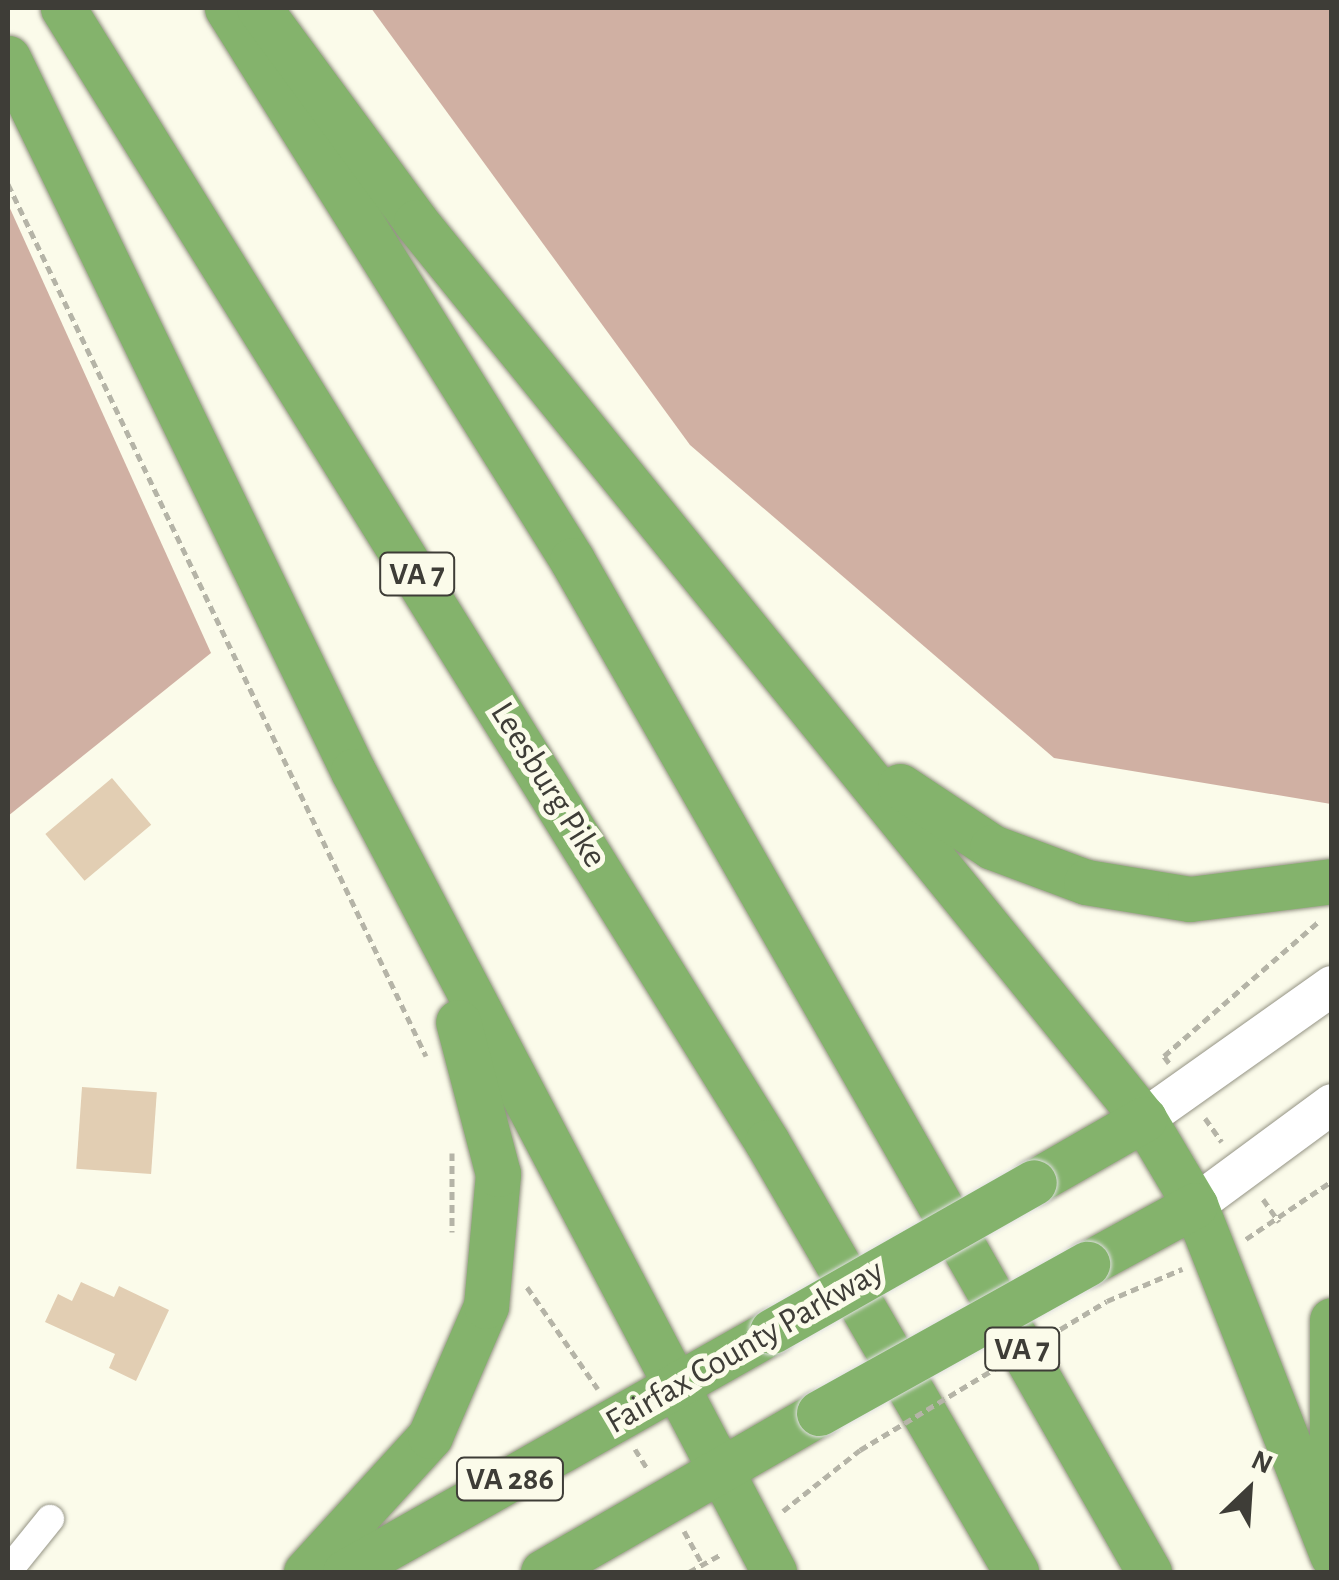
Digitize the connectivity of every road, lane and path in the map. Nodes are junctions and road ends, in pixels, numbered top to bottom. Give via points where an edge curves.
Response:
1 (63, 8) edge
2 (227, 8) edge
3 (259, 8) edge
4 (8, 58) edge
5 (8, 184) edge
6 (809, 704) junction
7 (353, 771) junction
8 (1332, 881) edge
9 (1332, 986) edge
10 (432, 1074) dead end
11 (1332, 1104) edge
12 (1144, 1118) junction
13 (449, 1133) dead end
14 (1195, 1205) junction
15 (494, 1266) junction
16 (1097, 1282) junction
17 (1332, 1320) edge
18 (675, 1385) junction
19 (617, 1419) junction
20 (860, 1450) dead end
21 (720, 1472) junction
22 (1332, 1482) edge
23 (667, 1501) junction
24 (50, 1519) dead end
25 (1332, 1555) edge
26 (702, 1564) dead end
27 (8, 1570) edge
28 (306, 1572) edge
29 (344, 1572) edge
30 (544, 1572) edge
31 (774, 1572) edge
32 (1016, 1572) edge
33 (1149, 1572) edge

1 - 32 highway, Leesburg Pike / VA 7 via 746,1108
2 - 33 highway, VA 7 via 572,560
3 - 6 highway via 416,222
4 - 7 highway
5 - 10 path
6 - 8 highway via 946,821 1038,868 1190,898
6 - 12 highway
7 - 15 highway via 477,1071 498,1174
7 - 18 highway
9 - 12 main road
11 - 14 main road
12 - 14 highway
12 - 18 highway, Fairfax County Parkway / VA 286, bridge
13 - 15 path via 456,1248
14 - 16 highway, VA 286
14 - 25 highway
15 - 19 path via 518,1274
15 - 28 highway via 470,1355 430,1436
16 - 20 path, bridge
16 - 21 highway, VA 286, bridge via 819,1413
17 - 22 highway
18 - 19 highway, Fairfax County Parkway / VA 286
18 - 21 highway
19 - 23 path
19 - 29 highway, Fairfax County Parkway / VA 286
21 - 23 highway, VA 286
21 - 31 highway
23 - 26 path
23 - 30 highway, VA 286
24 - 27 street

